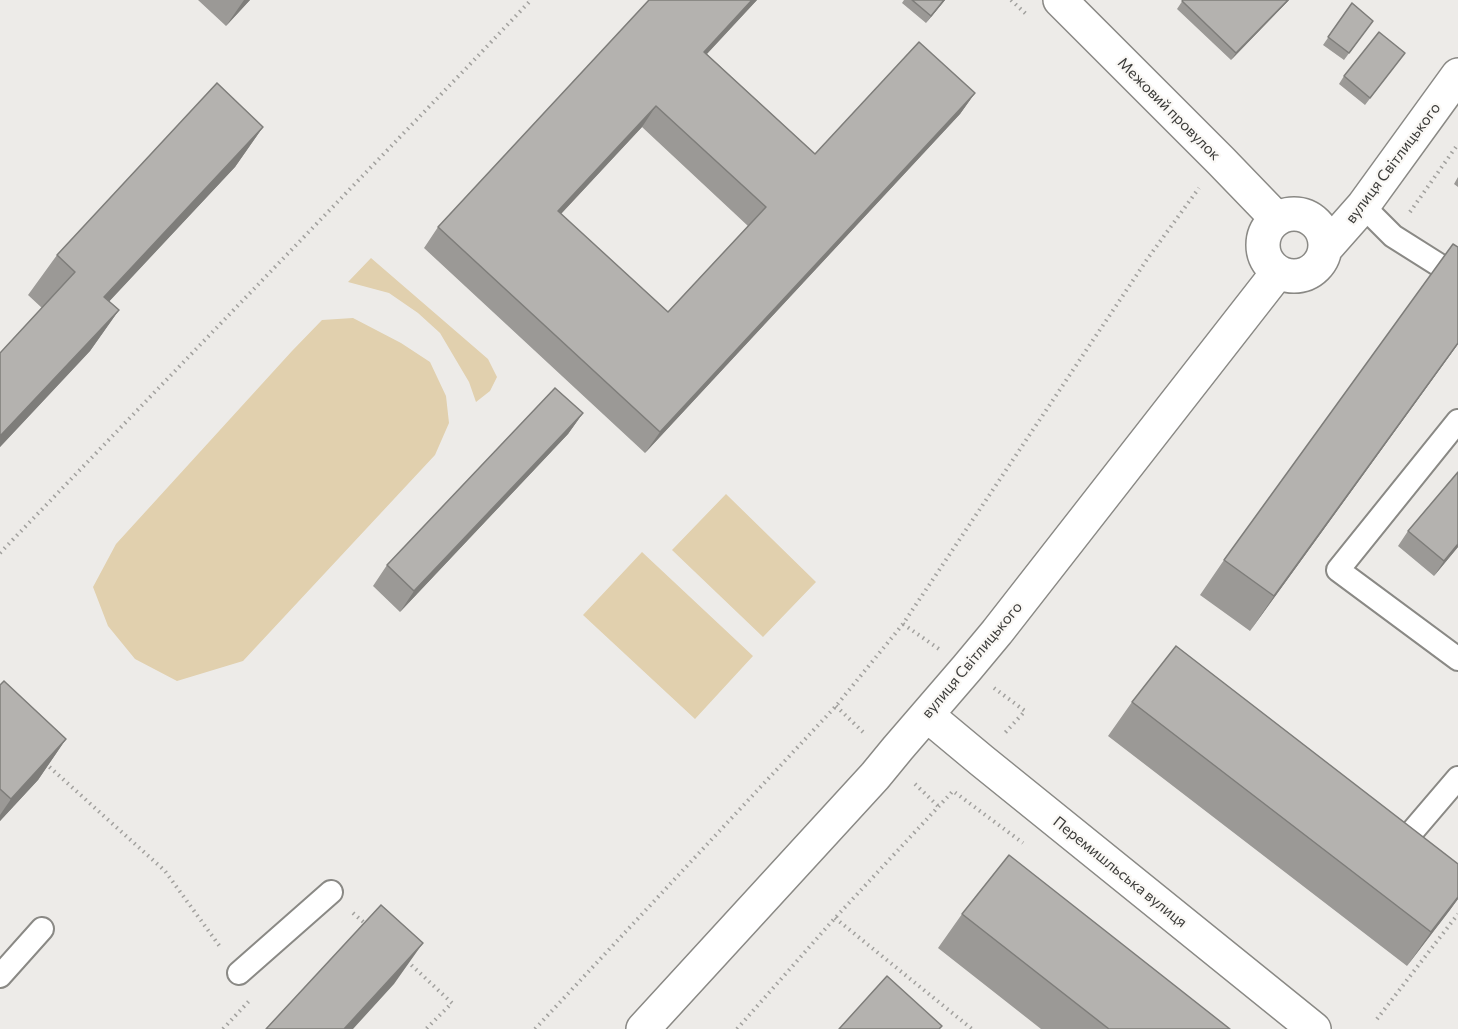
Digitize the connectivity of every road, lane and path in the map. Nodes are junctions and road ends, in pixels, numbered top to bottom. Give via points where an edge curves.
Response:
1 (531, 0) edge
2 (1011, 0) edge
3 (1060, 0) edge
4 (1028, 15) dead end
5 (1458, 75) edge
6 (1458, 144) edge
7 (1200, 187) dead end
8 (1363, 206) junction
9 (1277, 219) junction
10 (1393, 236) junction
11 (1325, 249) junction
12 (1278, 272) junction
13 (1458, 277) edge
14 (1458, 421) edge
15 (0, 553) edge
16 (1458, 659) edge
17 (927, 715) junction
18 (44, 761) edge
19 (1458, 778) edge
20 (1376, 818) edge
21 (1028, 847) dead end
22 (331, 892) joint
23 (1458, 914) edge
24 (835, 918) junction
25 (42, 929) dead end
26 (374, 932) edge
27 (400, 955) edge
28 (239, 973) joint
29 (0, 976) edge
30 (1377, 1019) dead end
31 (426, 1029) edge
32 (535, 1029) edge
33 (643, 1029) edge
34 (737, 1029) edge
35 (972, 1029) edge
36 (1314, 1029) edge

1 - 15 path
2 - 4 path
3 - 9 street, Межовий провулок
5 - 8 street, вулиця Світлицького
6 - 10 path
7 - 32 path via 1148,258 903,624 836,706
8 - 10 lane
8 - 11 street, вулиця Світлицького
9 - 11 street via 1296,214 1314,221 1321,229
9 - 12 street via 1269,226 1263,246 1270,265
10 - 13 lane
11 - 12 street via 1317,266 1308,273 1288,276
12 - 17 street, вулиця Світлицького via 997,632
14 - 16 lane via 1338,570
17 - 33 street, вулиця Світлицького
17 - 36 street, Перемишльська вулиця
18 - 28 path via 165,871
19 - 20 lane via 1405,840
21 - 24 path via 953,791
22 - 26 path
22 - 28 lane
23 - 30 path
24 - 34 path
24 - 35 path
25 - 29 lane
27 - 31 path via 452,1003

